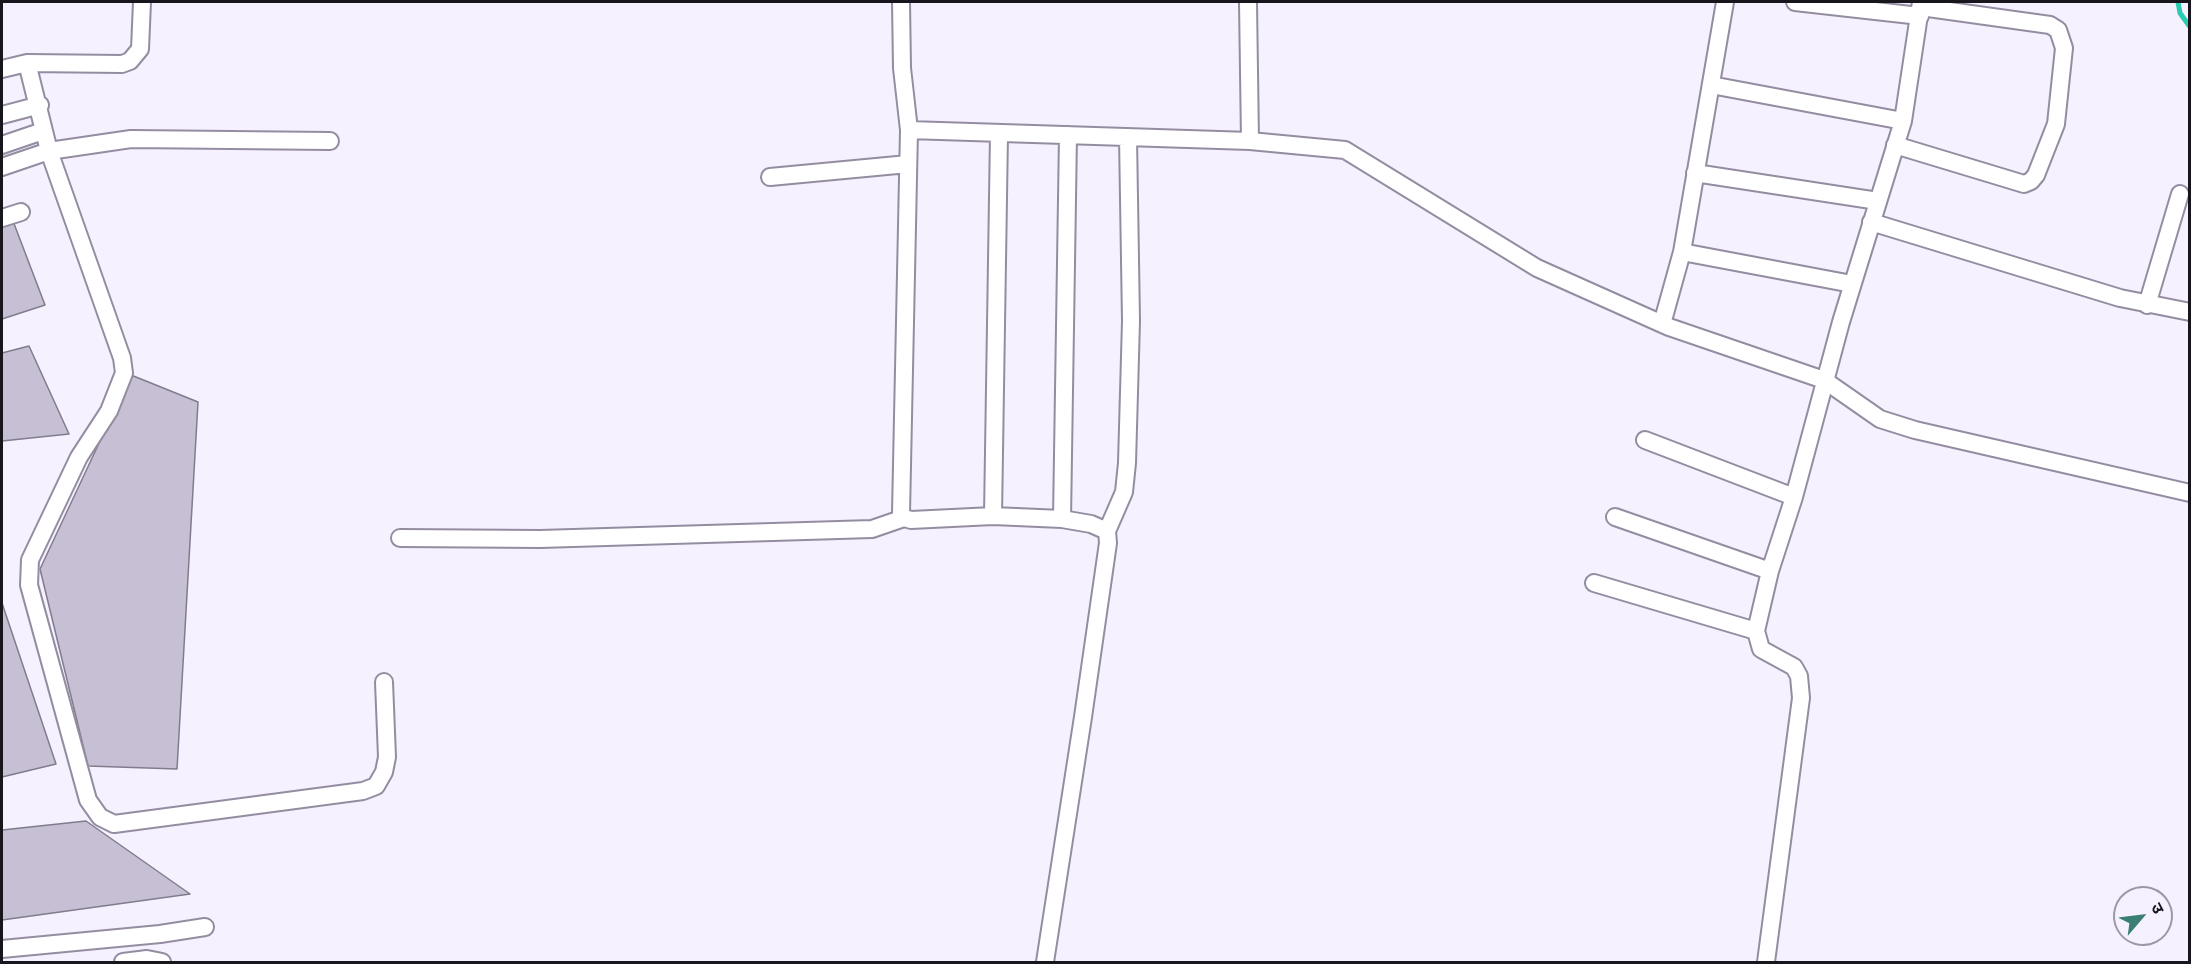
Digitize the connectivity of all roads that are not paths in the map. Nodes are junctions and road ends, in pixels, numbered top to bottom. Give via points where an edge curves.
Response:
1 (142, 2) edge
2 (901, 2) edge
3 (1248, 2) edge
4 (1725, 2) edge
5 (1795, 2) edge
6 (1921, 8) edge
7 (27, 63) junction
8 (2, 69) edge
9 (1711, 85) junction
10 (40, 105) junction
11 (2, 115) edge
12 (1903, 121) junction
13 (909, 130) junction
14 (43, 131) junction
15 (999, 134) junction
16 (1068, 135) junction
17 (1128, 137) junction
18 (330, 141) dead end
19 (1250, 141) junction
20 (2, 145) edge
21 (1895, 145) junction
22 (49, 152) junction
23 (908, 164) junction
24 (2, 167) edge
25 (1695, 173) junction
26 (770, 177) dead end
27 (2180, 194) dead end
28 (1878, 201) junction
29 (21, 212) dead end
30 (2, 218) edge
31 (1871, 222) junction
32 (1682, 252) junction
33 (1852, 284) junction
34 (2147, 305) junction
35 (2190, 312) edge
36 (1662, 324) junction
37 (1824, 380) junction
38 (1645, 441) dead end
39 (2190, 493) edge
40 (1794, 496) junction
41 (993, 516) junction
42 (1615, 517) dead end
43 (904, 518) junction
44 (1062, 519) junction
45 (1107, 531) junction
46 (400, 538) dead end
47 (1770, 571) junction
48 (1594, 583) dead end
49 (1756, 631) junction
50 (384, 682) dead end
51 (205, 927) dead end
52 (2, 949) edge
53 (123, 963) edge
54 (162, 963) edge
55 (1045, 963) edge
56 (1766, 963) edge

1 - 7 street via 140,49 130,61
2 - 13 street via 902,68
3 - 19 street
4 - 9 street
5 - 6 street
6 - 12 street
6 - 21 street via 2050,25 2058,30 2064,48 2056,124 2036,175 2024,184
7 - 8 street
7 - 10 street
9 - 12 street
9 - 25 street
10 - 11 street
10 - 14 street
12 - 21 street
13 - 15 street
13 - 23 street
14 - 20 street
14 - 22 street
15 - 16 street
15 - 41 street
16 - 17 street
16 - 44 street
17 - 19 street
17 - 45 street via 1131,321 1127,462 1124,492
18 - 22 street via 131,139
19 - 36 street via 1345,150 1537,268
21 - 28 street
22 - 24 street
22 - 50 street via 124,373 109,411 79,457 30,560 30,585 88,800 100,817 114,824 363,791 376,786 387,757
23 - 26 street
23 - 43 street via 900,505
25 - 28 street
25 - 32 street
27 - 34 street
28 - 31 street
29 - 30 street
31 - 33 street
31 - 34 street
32 - 33 street
32 - 36 street
33 - 37 street
34 - 35 street
36 - 37 street
37 - 39 street via 1880,419 1898,426
37 - 40 street
38 - 40 street
40 - 47 street
41 - 43 street
41 - 44 street
42 - 47 street
43 - 46 street via 872,529 540,539
44 - 45 street
45 - 55 street
47 - 49 street
48 - 49 street
49 - 56 street via 1761,649 1794,667 1801,698
51 - 52 street
53 - 54 street via 147,958

